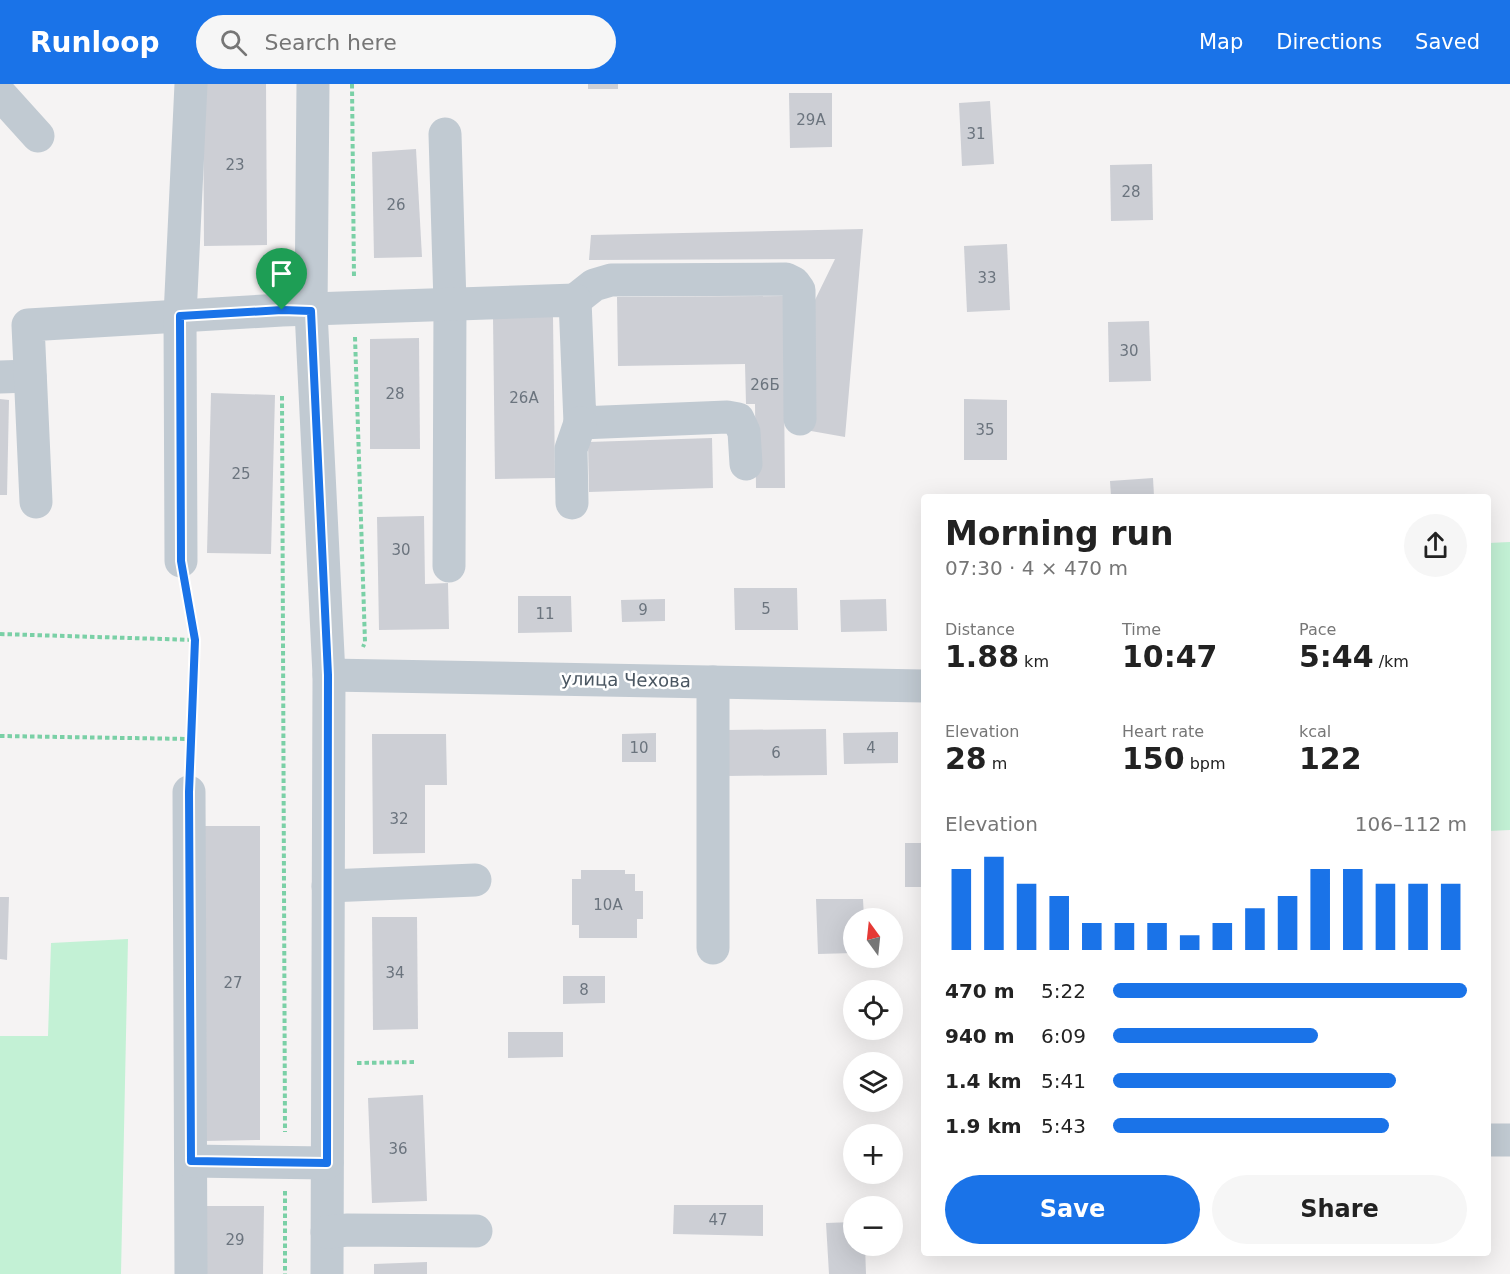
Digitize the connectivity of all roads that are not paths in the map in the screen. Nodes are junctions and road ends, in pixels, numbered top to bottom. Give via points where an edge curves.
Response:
1 (191, 84) edge
2 (313, 84) edge
3 (0, 94) edge
4 (445, 134) dead end
5 (38, 136) dead end
6 (574, 300) junction
7 (450, 304) junction
8 (311, 311) junction
9 (180, 316) junction
10 (15, 377) edge
11 (800, 419) dead end
12 (580, 423) junction
13 (746, 464) dead end
14 (36, 502) dead end
15 (572, 503) dead end
16 (181, 561) road end
17 (449, 566) dead end
18 (328, 675) junction
19 (713, 682) junction
20 (921, 686) edge
21 (189, 792) road end
22 (475, 880) dead end
23 (328, 886) junction
24 (713, 948) dead end
25 (1491, 1140) edge
26 (1510, 1140) edge
27 (191, 1161) junction
28 (327, 1163) junction
29 (476, 1231) dead end
30 (327, 1232) junction
31 (191, 1274) edge
32 (327, 1274) edge

1 - 9 street
2 - 8 street
3 - 5 street
4 - 7 street
6 - 7 street
6 - 11 street via 594,285 611,280 786,279 794,283 799,290
6 - 12 street
7 - 8 street
7 - 17 street
8 - 9 street
8 - 18 street
9 - 10 street via 28,325
9 - 16 street
10 - 14 street
12 - 13 street via 738,419 744,432
12 - 15 street via 571,449
18 - 19 street, улица Чехова
18 - 23 street
19 - 20 street, улица Чехова
19 - 24 street
21 - 27 street
22 - 23 street
23 - 28 street
25 - 26 street
27 - 28 street
27 - 31 street
28 - 30 street
29 - 30 street
30 - 32 street

